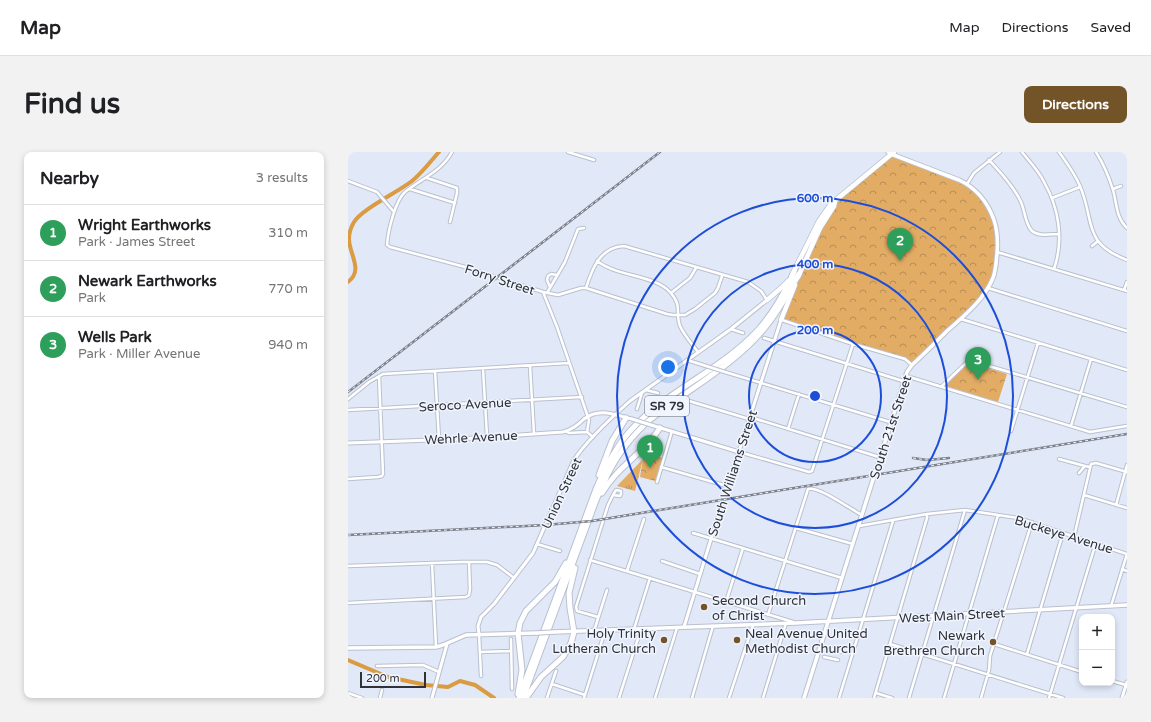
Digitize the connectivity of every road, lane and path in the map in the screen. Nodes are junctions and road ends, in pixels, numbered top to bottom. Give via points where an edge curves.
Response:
1 (452, 152) edge
2 (568, 152) edge
3 (891, 152) edge
4 (1000, 152) edge
5 (1022, 152) edge
6 (1059, 152) edge
7 (1102, 152) edge
8 (1097, 153) edge
9 (594, 160) dead end
10 (989, 160) junction
11 (427, 177) junction
12 (348, 182) edge
13 (967, 184) junction
14 (1121, 186) dead end
15 (1080, 187) junction
16 (410, 189) junction
17 (1112, 189) junction
18 (1052, 198) junction
19 (455, 203) junction
20 (394, 212) junction
21 (450, 222) dead end
22 (584, 228) dead end
23 (1127, 228) edge
24 (1059, 234) junction
25 (1098, 241) junction
26 (1092, 246) dead end
27 (997, 252) junction
28 (1127, 260) edge
29 (598, 261) junction
30 (696, 268) junction
31 (1054, 268) junction
32 (797, 273) junction
33 (557, 275) junction
34 (722, 276) junction
35 (1127, 282) edge
36 (550, 287) junction
37 (586, 288) junction
38 (988, 288) junction
39 (1126, 291) edge
40 (543, 292) junction
41 (547, 293) junction
42 (671, 293) junction
43 (767, 300) junction
44 (679, 315) junction
45 (961, 319) junction
46 (781, 320) junction
47 (731, 328) junction
48 (1127, 331) edge
49 (744, 332) dead end
50 (764, 338) dead end
51 (774, 341) junction
52 (1038, 343) junction
53 (853, 344) junction
54 (698, 352) junction
55 (1091, 359) junction
56 (686, 360) junction
57 (569, 364) junction
58 (847, 364) junction
59 (912, 365) junction
60 (530, 366) junction
61 (483, 369) junction
62 (1127, 370) edge
63 (435, 371) junction
64 (379, 376) junction
65 (905, 376) junction
66 (1028, 377) junction
67 (903, 381) junction
68 (760, 382) junction
69 (941, 387) junction
70 (646, 390) junction
71 (1080, 392) junction
72 (642, 393) junction
73 (658, 393) dead end
74 (799, 394) junction
75 (582, 397) junction
76 (348, 399) edge
77 (532, 400) junction
78 (689, 401) dead end
79 (485, 402) junction
80 (833, 404) junction
81 (437, 405) junction
82 (1127, 407) edge
83 (380, 408) junction
84 (637, 409) dead end
85 (348, 410) edge
86 (1018, 410) junction
87 (615, 414) junction
88 (588, 416) junction
89 (626, 418) junction
90 (749, 418) junction
91 (890, 422) junction
92 (1071, 426) junction
93 (1127, 426) edge
94 (660, 428) junction
95 (788, 429) junction
96 (672, 431) junction
97 (567, 432) junction
98 (587, 432) junction
99 (1012, 432) dead end
100 (534, 434) junction
101 (487, 436) junction
102 (593, 438) junction
103 (439, 439) junction
104 (822, 440) junction
105 (382, 442) junction
106 (348, 443) edge
107 (739, 452) junction
108 (879, 457) junction
109 (1059, 459) dead end
110 (1085, 466) junction
111 (1127, 466) edge
112 (661, 467) junction
113 (1090, 467) junction
114 (1126, 472) edge
115 (1079, 473) dead end
116 (348, 479) edge
117 (657, 482) dead end
118 (727, 486) junction
119 (613, 495) dead end
120 (1084, 495) junction
121 (593, 497) junction
122 (1116, 505) junction
123 (1127, 508) edge
124 (965, 510) junction
125 (591, 514) junction
126 (926, 514) junction
127 (862, 515) junction
128 (998, 515) junction
129 (644, 519) dead end
130 (893, 521) junction
131 (1032, 522) junction
132 (858, 526) junction
133 (796, 528) junction
134 (693, 533) dead end
135 (1063, 533) junction
136 (1074, 537) junction
137 (711, 539) junction
138 (536, 544) junction
139 (1094, 544) junction
140 (853, 545) junction
141 (743, 548) junction
142 (576, 550) junction
143 (560, 551) dead end
144 (1127, 554) edge
145 (590, 560) junction
146 (662, 561) dead end
147 (785, 561) junction
148 (469, 562) junction
149 (432, 563) junction
150 (348, 566) edge
151 (1122, 569) junction
152 (1127, 570) edge
153 (628, 571) junction
154 (700, 574) junction
155 (514, 578) junction
156 (650, 578) junction
157 (842, 578) junction
158 (607, 590) dead end
159 (694, 592) junction
160 (434, 599) junction
161 (726, 602) junction
162 (348, 603) edge
163 (1127, 605) edge
164 (1111, 606) junction
165 (1076, 608) junction
166 (1040, 610) junction
167 (1004, 612) junction
168 (768, 614) junction
169 (969, 614) junction
170 (933, 616) junction
171 (598, 617) junction
172 (898, 618) junction
173 (863, 620) junction
174 (828, 621) junction
175 (796, 623) junction
176 (786, 624) junction
177 (753, 625) junction
178 (714, 626) junction
179 (677, 627) junction
180 (684, 627) junction
181 (634, 629) junction
182 (641, 629) junction
183 (605, 630) junction
184 (594, 631) junction
185 (574, 632) junction
186 (518, 633) junction
187 (479, 634) junction
188 (511, 639) dead end
189 (447, 644) junction
190 (890, 644) junction
191 (994, 644) junction
192 (436, 647) junction
193 (348, 648) edge
194 (830, 648) dead end
195 (511, 651) junction
196 (480, 652) junction
197 (841, 652) dead end
198 (922, 654) junction
199 (1027, 654) junction
200 (824, 657) dead end
201 (838, 660) dead end
202 (954, 664) junction
203 (1058, 665) junction
204 (377, 666) dead end
205 (556, 671) dead end
206 (1079, 671) edge
207 (440, 672) junction
208 (988, 675) junction
209 (481, 676) dead end
210 (1115, 682) edge
211 (552, 684) junction
212 (1127, 684) edge
213 (512, 689) dead end
214 (382, 690) dead end
215 (348, 693) edge
216 (876, 693) junction
217 (1050, 694) junction
218 (585, 696) edge
219 (362, 698) edge
220 (380, 698) edge
221 (432, 698) edge
222 (518, 698) edge
223 (523, 698) edge
224 (526, 698) edge
225 (548, 698) edge
226 (619, 698) edge
227 (655, 698) edge
228 (692, 698) edge
229 (729, 698) edge
230 (763, 698) edge
231 (804, 698) edge
232 (839, 698) edge
233 (874, 698) edge
234 (892, 698) edge
235 (909, 698) edge
236 (944, 698) edge
237 (980, 698) edge
238 (1049, 698) edge
239 (1063, 698) edge
240 (1122, 698) edge

1 - 11 street via 443,165
2 - 9 street
3 - 13 main road, South 21st Street
3 - 32 highway, SR 79 via 835,201
4 - 10 street
5 - 18 street via 1044,182
6 - 15 street
7 - 8 street
8 - 17 street
10 - 13 street via 974,173
10 - 24 street via 1021,201 1031,230 1038,234
11 - 16 street
11 - 19 street via 458,190
12 - 20 street via 380,193
13 - 27 main road, South 21st Street via 976,191 991,212 998,236
14 - 17 street
15 - 18 street
15 - 25 street via 1090,224
16 - 19 street
16 - 20 street via 404,194
17 - 23 street via 1120,220
18 - 24 street
19 - 21 street
20 - 40 street, Forry Street via 387,244 389,246
22 - 33 street via 578,229 569,254
24 - 31 street
25 - 26 street
25 - 28 street via 1110,252
27 - 31 street
27 - 38 main road, South 21st Street via 995,271
29 - 30 street via 611,249 624,246
29 - 37 street via 592,269
29 - 42 street via 610,269 661,285
30 - 34 street
30 - 42 street via 690,278
31 - 39 street
32 - 43 highway
32 - 46 highway
32 - 121 highway, SR 79 via 766,321 750,338 651,412 630,432 609,461
32 - 125 highway, SR 79 via 779,310 757,337 729,361 651,418 633,435 613,463
33 - 36 street
33 - 36 street via 551,274 547,277
34 - 43 street via 748,282 761,291
34 - 44 street via 718,288 711,297 689,313
35 - 39 street
36 - 41 street
37 - 41 street via 558,295
37 - 44 street via 667,314
38 - 45 main road, South 21st Street
38 - 48 street
40 - 41 street
40 - 57 street, Forry Street
42 - 44 street via 678,305
43 - 47 street, Union Street
44 - 54 street via 681,329
45 - 52 street
45 - 59 main road, South 21st Street
46 - 51 street, South Williams Street
46 - 53 street
47 - 49 street
47 - 54 street, Union Street
50 - 51 street
51 - 58 street
51 - 68 street, South Williams Street
52 - 55 street
52 - 66 street
53 - 58 street
53 - 59 street via 905,359
54 - 56 street, Union Street
55 - 62 street
55 - 71 street
56 - 68 street, bridge
56 - 70 street, Union Street
57 - 60 street
57 - 75 street, Forry Street
58 - 67 street
58 - 80 street
59 - 65 main road, South 21st Street
60 - 61 street
60 - 77 street
61 - 63 street
61 - 79 street
63 - 64 street
63 - 81 street
64 - 76 street
64 - 83 street
65 - 67 main road, South 21st Street
65 - 69 street
66 - 69 street via 970,361
66 - 71 street
66 - 86 street
67 - 91 main road, South 21st Street
68 - 74 street
68 - 90 street, South Williams Street
69 - 86 street
70 - 72 street, Union Street
70 - 73 street
71 - 82 street
71 - 92 street
72 - 84 street
72 - 87 street, Union Street
74 - 80 street
74 - 95 street
75 - 77 street, Seroco Avenue
75 - 88 street, Forry Street
77 - 79 street, Seroco Avenue
77 - 100 street
78 - 90 street
79 - 81 street, Seroco Avenue
79 - 101 street
80 - 91 street
80 - 104 street
81 - 83 street, Seroco Avenue
81 - 103 street
83 - 85 street, Seroco Avenue
83 - 105 street
86 - 92 street
86 - 99 street
87 - 88 street via 599,412
87 - 89 street
87 - 102 street, Union Street
88 - 97 street
88 - 98 street via 590,422
89 - 94 street, bridge
89 - 121 highway via 610,448 592,492
90 - 95 street
90 - 107 street, South Williams Street
91 - 108 main road, South 21st Street
92 - 93 street via 1090,432
94 - 96 street
94 - 125 highway via 644,449 610,481
95 - 104 street
96 - 107 street
96 - 112 street
97 - 98 street
97 - 100 street, Wehrle Avenue
98 - 102 street
100 - 101 street, Wehrle Avenue
101 - 103 street, Wehrle Avenue
102 - 138 street, Union Street via 574,460
103 - 105 street, Wehrle Avenue
104 - 107 street via 813,469 809,472
104 - 108 street
105 - 106 street, Wehrle Avenue
105 - 116 street via 382,476
107 - 118 street, South Williams Street
108 - 127 main road, South 21st Street
109 - 110 street
110 - 113 street
110 - 115 street
111 - 114 street
112 - 117 street
112 - 118 street
113 - 114 street via 1094,462
113 - 120 street
114 - 122 street
118 - 137 street, South Williams Street
119 - 145 street
120 - 122 street
120 - 136 street
121 - 142 highway, SR 79
122 - 123 street
124 - 126 street, Buckeye Avenue
124 - 128 street, Buckeye Avenue
124 - 170 street
125 - 142 highway, SR 79
126 - 130 street, Buckeye Avenue
126 - 172 street via 927,518
127 - 132 main road, South 21st Street
127 - 133 street via 824,493 810,488
128 - 131 street, Buckeye Avenue
128 - 169 street
129 - 153 street
130 - 132 street, Buckeye Avenue
130 - 173 street
131 - 135 street, Buckeye Avenue
131 - 167 street
132 - 140 main road, South 21st Street
133 - 140 street
133 - 147 street
134 - 137 street
135 - 136 street, Buckeye Avenue
135 - 166 street
136 - 139 street, Buckeye Avenue
137 - 141 street
137 - 154 street, South Williams Street
138 - 143 street
138 - 155 street, Union Street via 530,558
139 - 144 street, Buckeye Avenue
139 - 165 street
140 - 157 main road, South 21st Street
141 - 147 street
141 - 161 street
142 - 185 highway via 579,557 569,593
142 - 186 highway via 570,553 555,582 526,611
142 - 222 highway, SR 79
142 - 223 highway, SR 79
144 - 151 street
145 - 153 street
145 - 171 street via 576,609
146 - 154 street
147 - 157 street
147 - 168 street
148 - 149 street
148 - 155 street via 494,564
148 - 160 street via 468,596
149 - 150 street
149 - 160 street
151 - 152 street
151 - 164 street
153 - 156 street
154 - 159 street, South Williams Street
155 - 187 street, Union Street via 480,619
156 - 159 street
156 - 181 street
157 - 174 main road, South 21st Street
158 - 171 street
159 - 161 street
159 - 180 street, South Williams Street
160 - 162 street
160 - 192 street
161 - 168 street
163 - 164 main road, West Main Street
164 - 165 main road, West Main Street
165 - 166 main road, West Main Street
165 - 203 street
166 - 167 main road, West Main Street
166 - 199 street
167 - 169 main road, West Main Street
167 - 191 street
168 - 175 street
169 - 170 main road, West Main Street
169 - 202 street
170 - 172 main road, West Main Street
170 - 198 street
171 - 184 street
172 - 173 main road, West Main Street
172 - 190 street
173 - 174 main road, West Main Street
173 - 232 street
174 - 175 main road, West Main Street
174 - 231 main road, South 21st Street
175 - 176 main road, West Main Street
176 - 177 main road, West Main Street
176 - 230 street
177 - 178 main road, West Main Street
177 - 229 street
178 - 180 main road, West Main Street
178 - 228 street
179 - 180 main road, West Main Street
179 - 182 main road, West Main Street
179 - 227 street
181 - 182 main road, West Main Street
181 - 183 main road, West Main Street
182 - 226 street
183 - 184 main road, West Main Street
183 - 218 street
184 - 185 main road, West Main Street
185 - 186 main road, West Main Street, bridge
185 - 224 highway via 565,655 540,677
186 - 187 main road, West Main Street
186 - 222 highway via 522,670
187 - 189 main road, West Main Street via 462,636
187 - 196 street
188 - 195 street
189 - 192 main road, West Main Street
189 - 207 street
190 - 198 street
190 - 216 street
191 - 199 street
191 - 208 street
192 - 193 main road, West Main Street
194 - 197 street
195 - 196 street
195 - 213 street
196 - 209 street
198 - 202 street
198 - 235 street
199 - 203 street
200 - 201 street
202 - 208 street
202 - 236 street
203 - 206 street
203 - 217 street
204 - 207 street via 422,665
205 - 211 street
207 - 221 street
208 - 217 street
208 - 237 street
210 - 212 street
211 - 218 street
211 - 225 street
212 - 240 street
214 - 220 street
215 - 219 street
216 - 233 street
216 - 234 street
217 - 238 street
217 - 239 street

